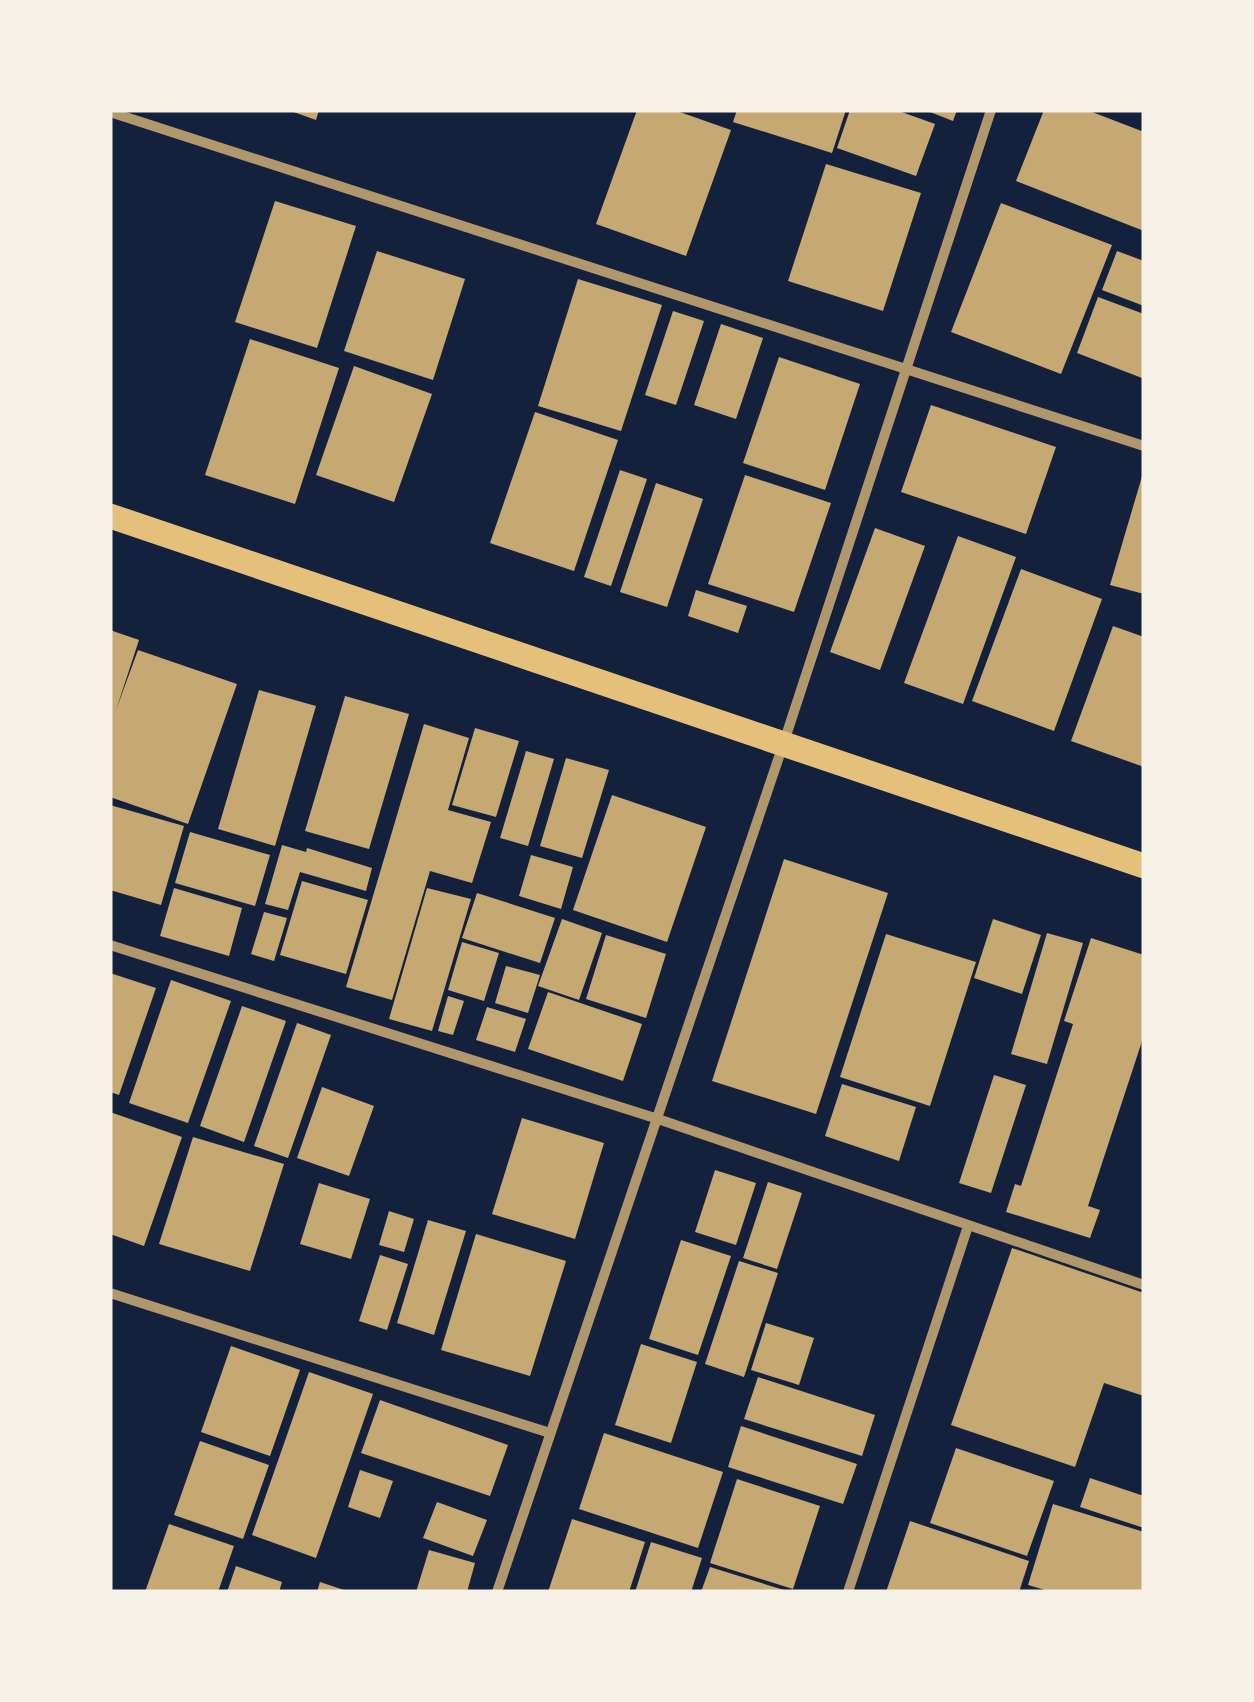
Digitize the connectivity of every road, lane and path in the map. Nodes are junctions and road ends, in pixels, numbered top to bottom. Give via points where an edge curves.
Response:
1 (991, 110) edge
2 (110, 112) edge
3 (908, 368) junction
4 (1144, 446) edge
5 (110, 516) edge
6 (782, 745) junction
7 (1144, 866) edge
8 (110, 945) edge
9 (658, 1119) junction
10 (968, 1226) junction
11 (1144, 1285) edge
12 (110, 1293) edge
13 (550, 1433) junction
14 (497, 1592) edge
15 (848, 1592) edge

1 - 3 street
2 - 3 street
3 - 4 street
3 - 6 street
5 - 6 main road
6 - 7 main road
6 - 9 street
8 - 9 street
9 - 10 street
9 - 13 street
10 - 11 street
10 - 15 street
12 - 13 street
13 - 14 street

